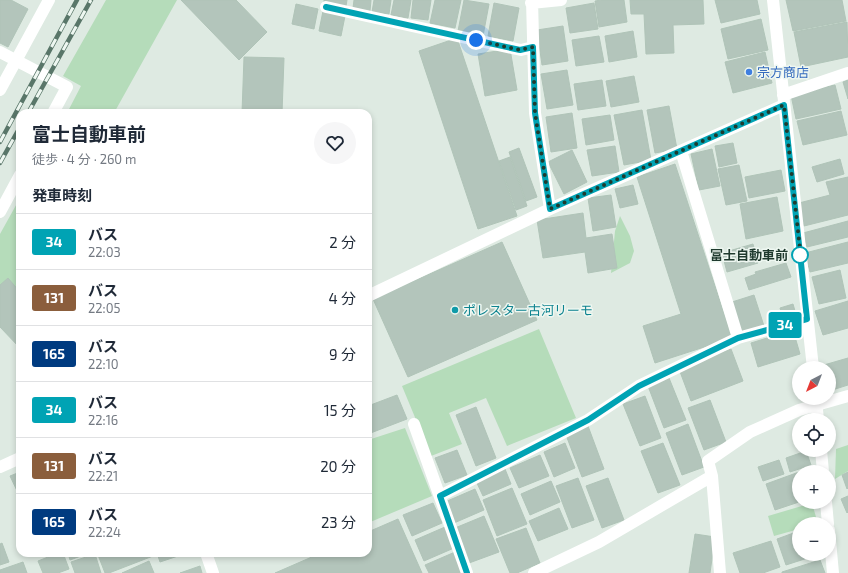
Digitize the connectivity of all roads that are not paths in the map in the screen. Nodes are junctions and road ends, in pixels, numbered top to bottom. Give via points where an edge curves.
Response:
1 (49, 0) edge
2 (561, 0) edge
3 (773, 0) edge
4 (532, 1) edge
5 (326, 7) dead end
6 (533, 47) junction
7 (0, 52) edge
8 (15, 60) junction
9 (848, 73) edge
10 (0, 90) edge
11 (783, 100) junction
12 (55, 109) edge
13 (681, 151) junction
14 (16, 182) edge
15 (550, 209) junction
16 (0, 212) edge
17 (372, 294) edge
18 (807, 319) junction
19 (738, 338) junction
20 (812, 361) edge
21 (848, 396) edge
22 (836, 398) edge
23 (810, 405) edge
24 (414, 424) dead end
25 (16, 460) edge
26 (0, 467) edge
27 (712, 476) junction
28 (440, 496) junction
29 (207, 557) edge
30 (832, 561) edge
31 (213, 573) edge
32 (467, 573) edge
33 (534, 573) edge
34 (720, 573) edge
35 (833, 573) edge

1 - 8 street
2 - 4 street
3 - 11 street
4 - 6 street
5 - 6 street via 520,50
6 - 15 street via 535,113
7 - 8 street
8 - 10 street
8 - 12 street via 67,87
9 - 11 street
11 - 13 street
11 - 18 street
13 - 15 street
13 - 19 street
14 - 16 street
15 - 17 street
18 - 19 street
18 - 20 street
19 - 28 street via 639,386 588,420
21 - 22 street
23 - 27 street via 750,432 708,461
24 - 28 street
25 - 26 street
27 - 33 street via 599,542
27 - 34 street
28 - 32 street
29 - 31 street
30 - 35 street

